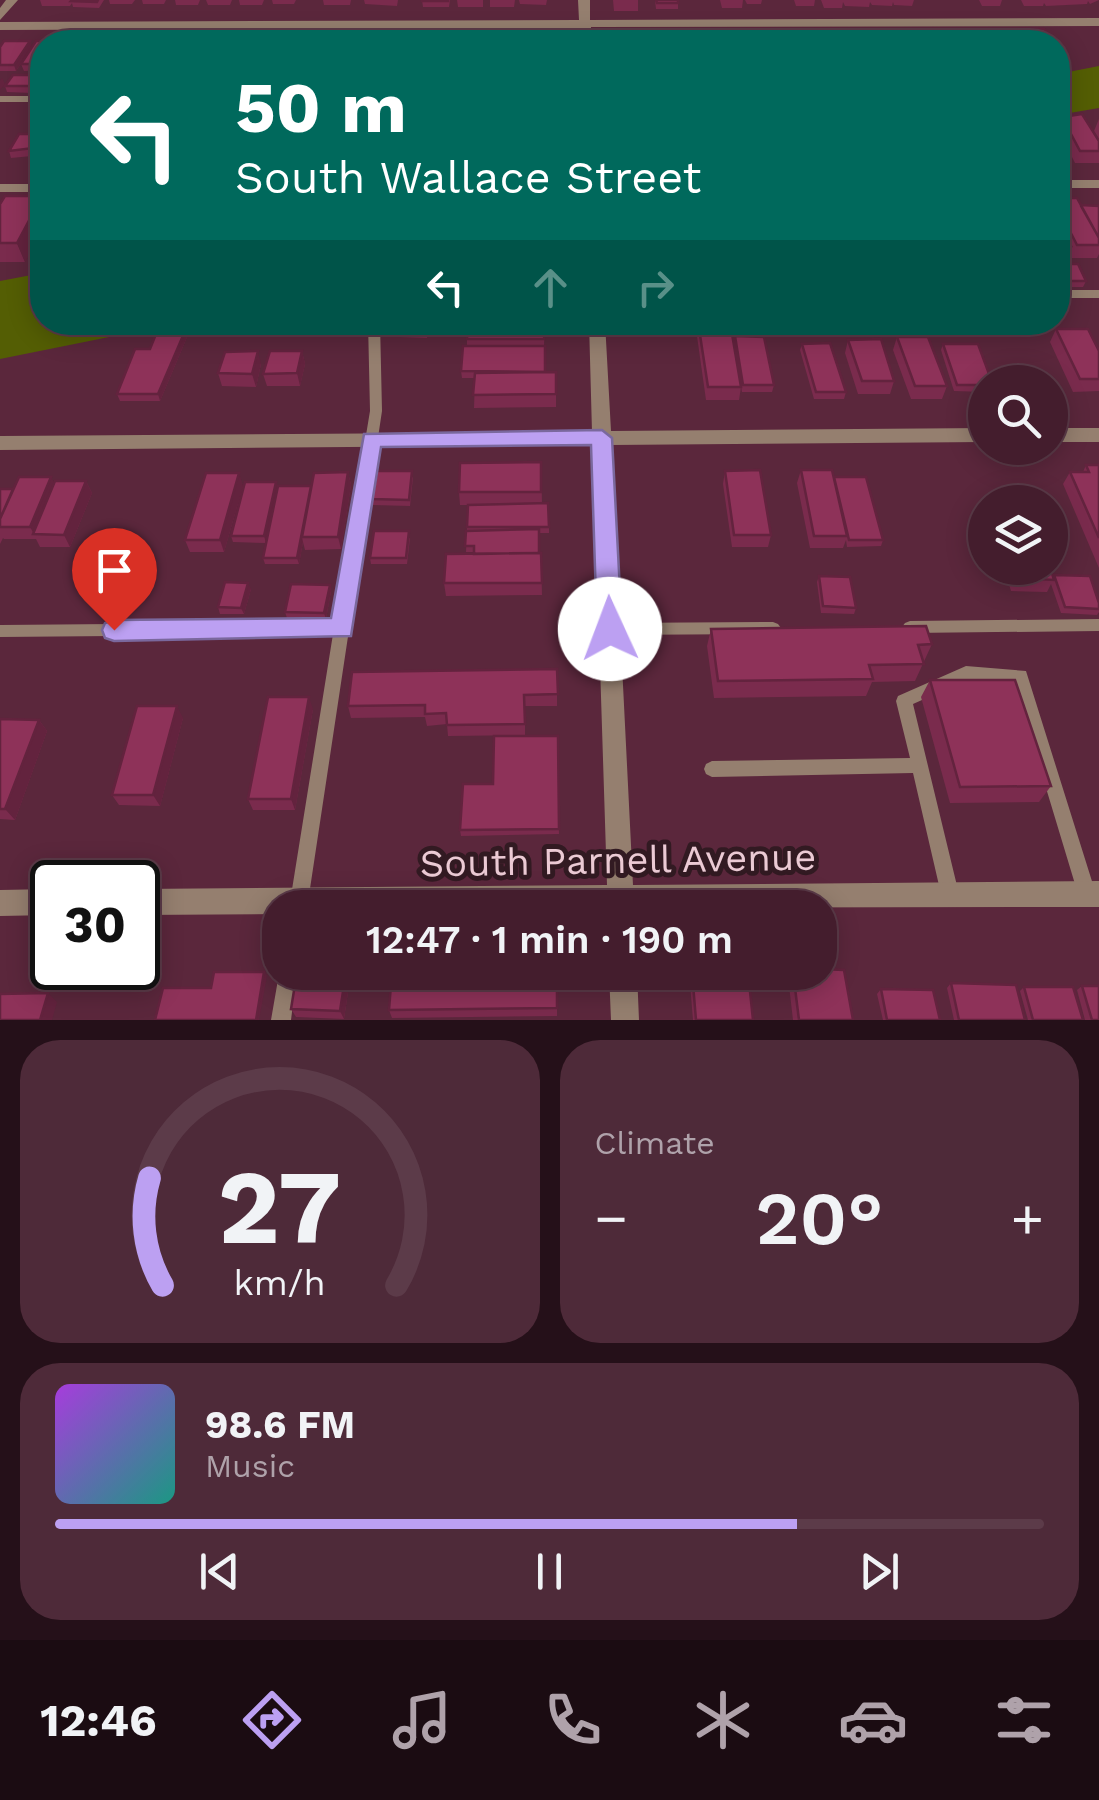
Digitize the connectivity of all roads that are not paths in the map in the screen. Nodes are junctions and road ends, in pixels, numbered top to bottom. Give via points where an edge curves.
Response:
1 (12, 0) edge
2 (584, 0) edge
3 (0, 16) edge
4 (1099, 22) edge
5 (585, 23) junction
6 (0, 26) edge
7 (585, 30) edge
8 (0, 99) edge
9 (30, 99) edge
10 (1070, 184) edge
11 (1099, 184) edge
12 (0, 188) edge
13 (30, 188) edge
14 (1070, 294) edge
15 (1099, 294) edge
16 (374, 335) edge
17 (598, 335) edge
18 (1068, 435) edge
19 (1099, 435) edge
20 (968, 436) edge
21 (602, 438) junction
22 (372, 440) junction
23 (0, 443) edge
24 (1099, 625) edge
25 (900, 627) edge
26 (342, 628) junction
27 (800, 628) edge
28 (610, 629) junction
29 (0, 631) edge
30 (920, 765) junction
31 (712, 769) dead end
32 (301, 890) edge
33 (620, 890) edge
34 (950, 894) junction
35 (1093, 894) edge
36 (837, 897) edge
37 (30, 902) edge
38 (160, 902) edge
39 (0, 903) edge
40 (262, 904) edge
41 (285, 990) edge
42 (624, 990) edge
43 (281, 1020) edge
44 (625, 1020) edge

1 - 3 street
2 - 5 street
4 - 5 street
5 - 6 street
5 - 7 street
8 - 9 lane
10 - 11 street
12 - 13 street
14 - 15 lane
16 - 22 lane
17 - 21 street
18 - 19 street
20 - 21 street
21 - 22 street
21 - 28 street
22 - 23 street
22 - 26 lane
24 - 25 lane
26 - 29 lane
26 - 32 lane
27 - 28 lane
28 - 33 street
30 - 31 lane
30 - 34 lane
30 - 35 lane via 904,701 966,673 1020,676
34 - 35 street, South Parnell Avenue
34 - 36 street, South Parnell Avenue
37 - 39 street
38 - 40 street, South Parnell Avenue
41 - 43 lane
42 - 44 street

